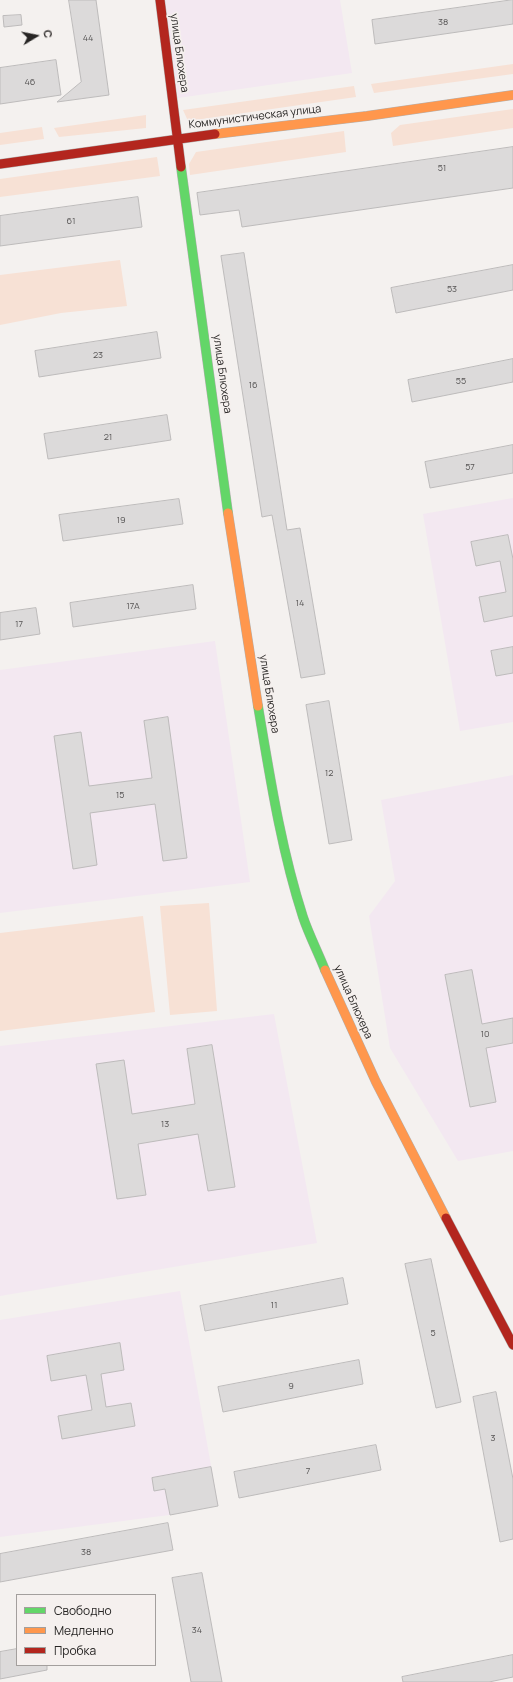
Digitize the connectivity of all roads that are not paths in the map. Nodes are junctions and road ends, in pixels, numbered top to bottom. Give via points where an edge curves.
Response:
1 (160, 0) edge
2 (513, 95) edge
3 (178, 138) junction
4 (0, 164) edge
5 (513, 1345) edge

1 - 3 street, улица Блюхера
2 - 3 street, Коммунистическая улица via 367,116
3 - 4 street, Коммунистическая улица
3 - 5 street, улица Блюхера via 234,559 271,781 288,865 303,918 372,1075

